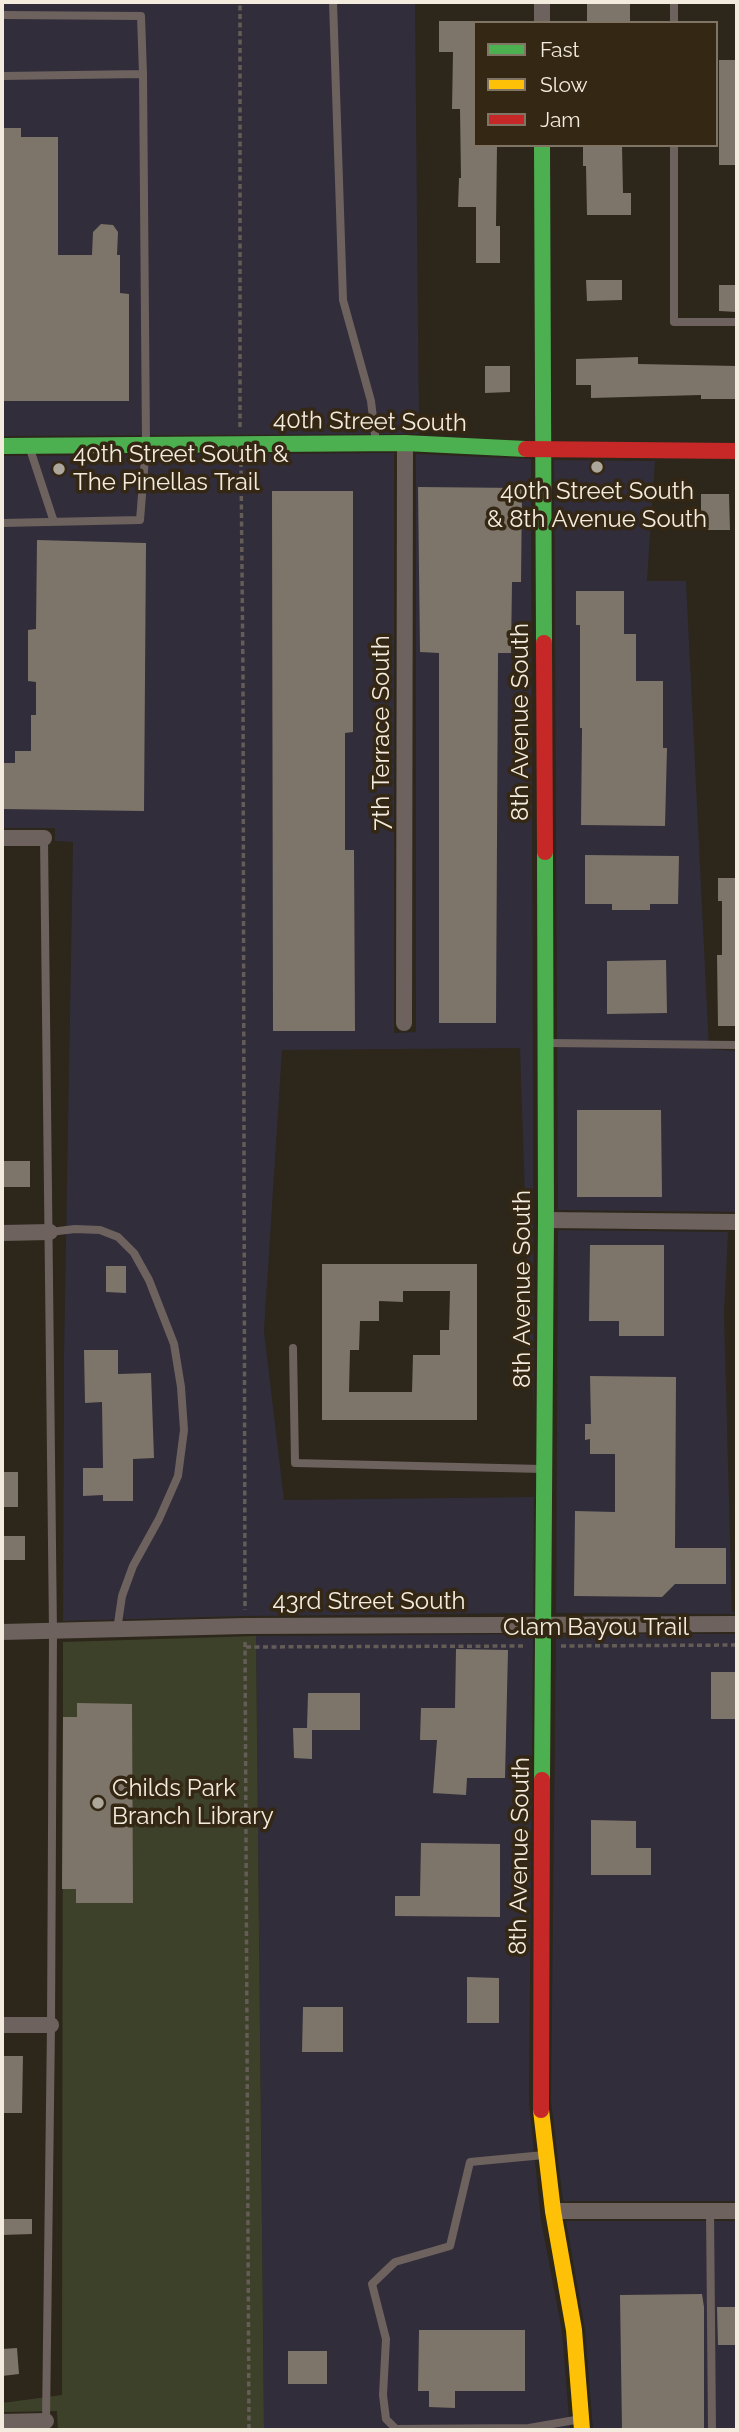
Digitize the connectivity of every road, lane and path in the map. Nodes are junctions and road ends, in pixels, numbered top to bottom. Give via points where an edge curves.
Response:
1 (240, 2) edge
2 (333, 2) edge
3 (542, 2) edge
4 (674, 2) edge
5 (2, 15) edge
6 (542, 21) edge
7 (674, 21) edge
8 (144, 74) junction
9 (2, 76) edge
10 (542, 147) edge
11 (674, 147) edge
12 (737, 322) edge
13 (240, 428) dead end
14 (376, 443) junction
15 (405, 443) junction
16 (146, 445) junction
17 (2, 446) edge
18 (29, 446) junction
19 (542, 450) junction
20 (737, 451) edge
21 (241, 461) dead end
22 (54, 522) junction
23 (2, 523) edge
24 (2, 838) edge
25 (44, 838) joint
26 (404, 1023) dead end
27 (545, 1043) junction
28 (737, 1045) edge
29 (546, 1220) junction
30 (737, 1222) edge
31 (50, 1232) junction
32 (2, 1233) edge
33 (293, 1348) dead end
34 (545, 1469) junction
35 (245, 1609) dead end
36 (544, 1623) junction
37 (737, 1624) edge
38 (117, 1630) junction
39 (2, 1632) edge
40 (53, 1632) junction
41 (737, 1645) edge
42 (545, 1646) junction
43 (2, 2025) edge
44 (51, 2025) junction
45 (546, 2155) junction
46 (553, 2211) junction
47 (710, 2211) junction
48 (737, 2211) edge
49 (46, 2421) joint
50 (2, 2422) edge
51 (581, 2425) edge
52 (249, 2430) edge
53 (712, 2430) edge

1 - 13 path
2 - 14 lane via 343,300 371,401
3 - 6 street
4 - 7 lane
5 - 8 lane via 141,16
8 - 9 lane
8 - 16 lane
10 - 19 street, 8th Avenue South
11 - 12 lane via 674,322
14 - 15 street, 40th Street South
14 - 16 street, 40th Street South
15 - 19 street, 40th Street South
15 - 26 street, 7th Terrace South
16 - 18 street, 40th Street South
16 - 22 lane via 140,520
17 - 18 street, 40th Street South
18 - 22 lane
19 - 20 street, 40th Street South
19 - 27 street, 8th Avenue South
21 - 35 path
22 - 23 lane
24 - 25 street
25 - 31 lane
27 - 28 lane
27 - 29 street, 8th Avenue South
29 - 30 street
29 - 34 street, 8th Avenue South
31 - 32 street
31 - 38 lane via 100,1230 118,1237 134,1253 149,1280 176,1354 184,1430 178,1476 133,1566
31 - 40 lane
33 - 34 lane via 295,1463
34 - 36 street, 8th Avenue South
36 - 37 street, 43rd Street South
36 - 38 street, 43rd Street South
36 - 42 street, 8th Avenue South
38 - 40 street, 43rd Street South
39 - 40 street, 43rd Street South
40 - 44 lane
41 - 42 path, Clam Bayou Trail
42 - 45 street, 8th Avenue South via 540,2102
42 - 52 path, Clam Bayou Trail via 245,1646
43 - 44 street
44 - 49 lane
45 - 46 street, 8th Avenue South
45 - 51 lane via 470,2162 450,2246 395,2262 372,2284 386,2339 386,2419 396,2429
46 - 47 street
46 - 51 street, 8th Avenue South via 574,2330
47 - 48 street
47 - 53 lane
49 - 50 street

